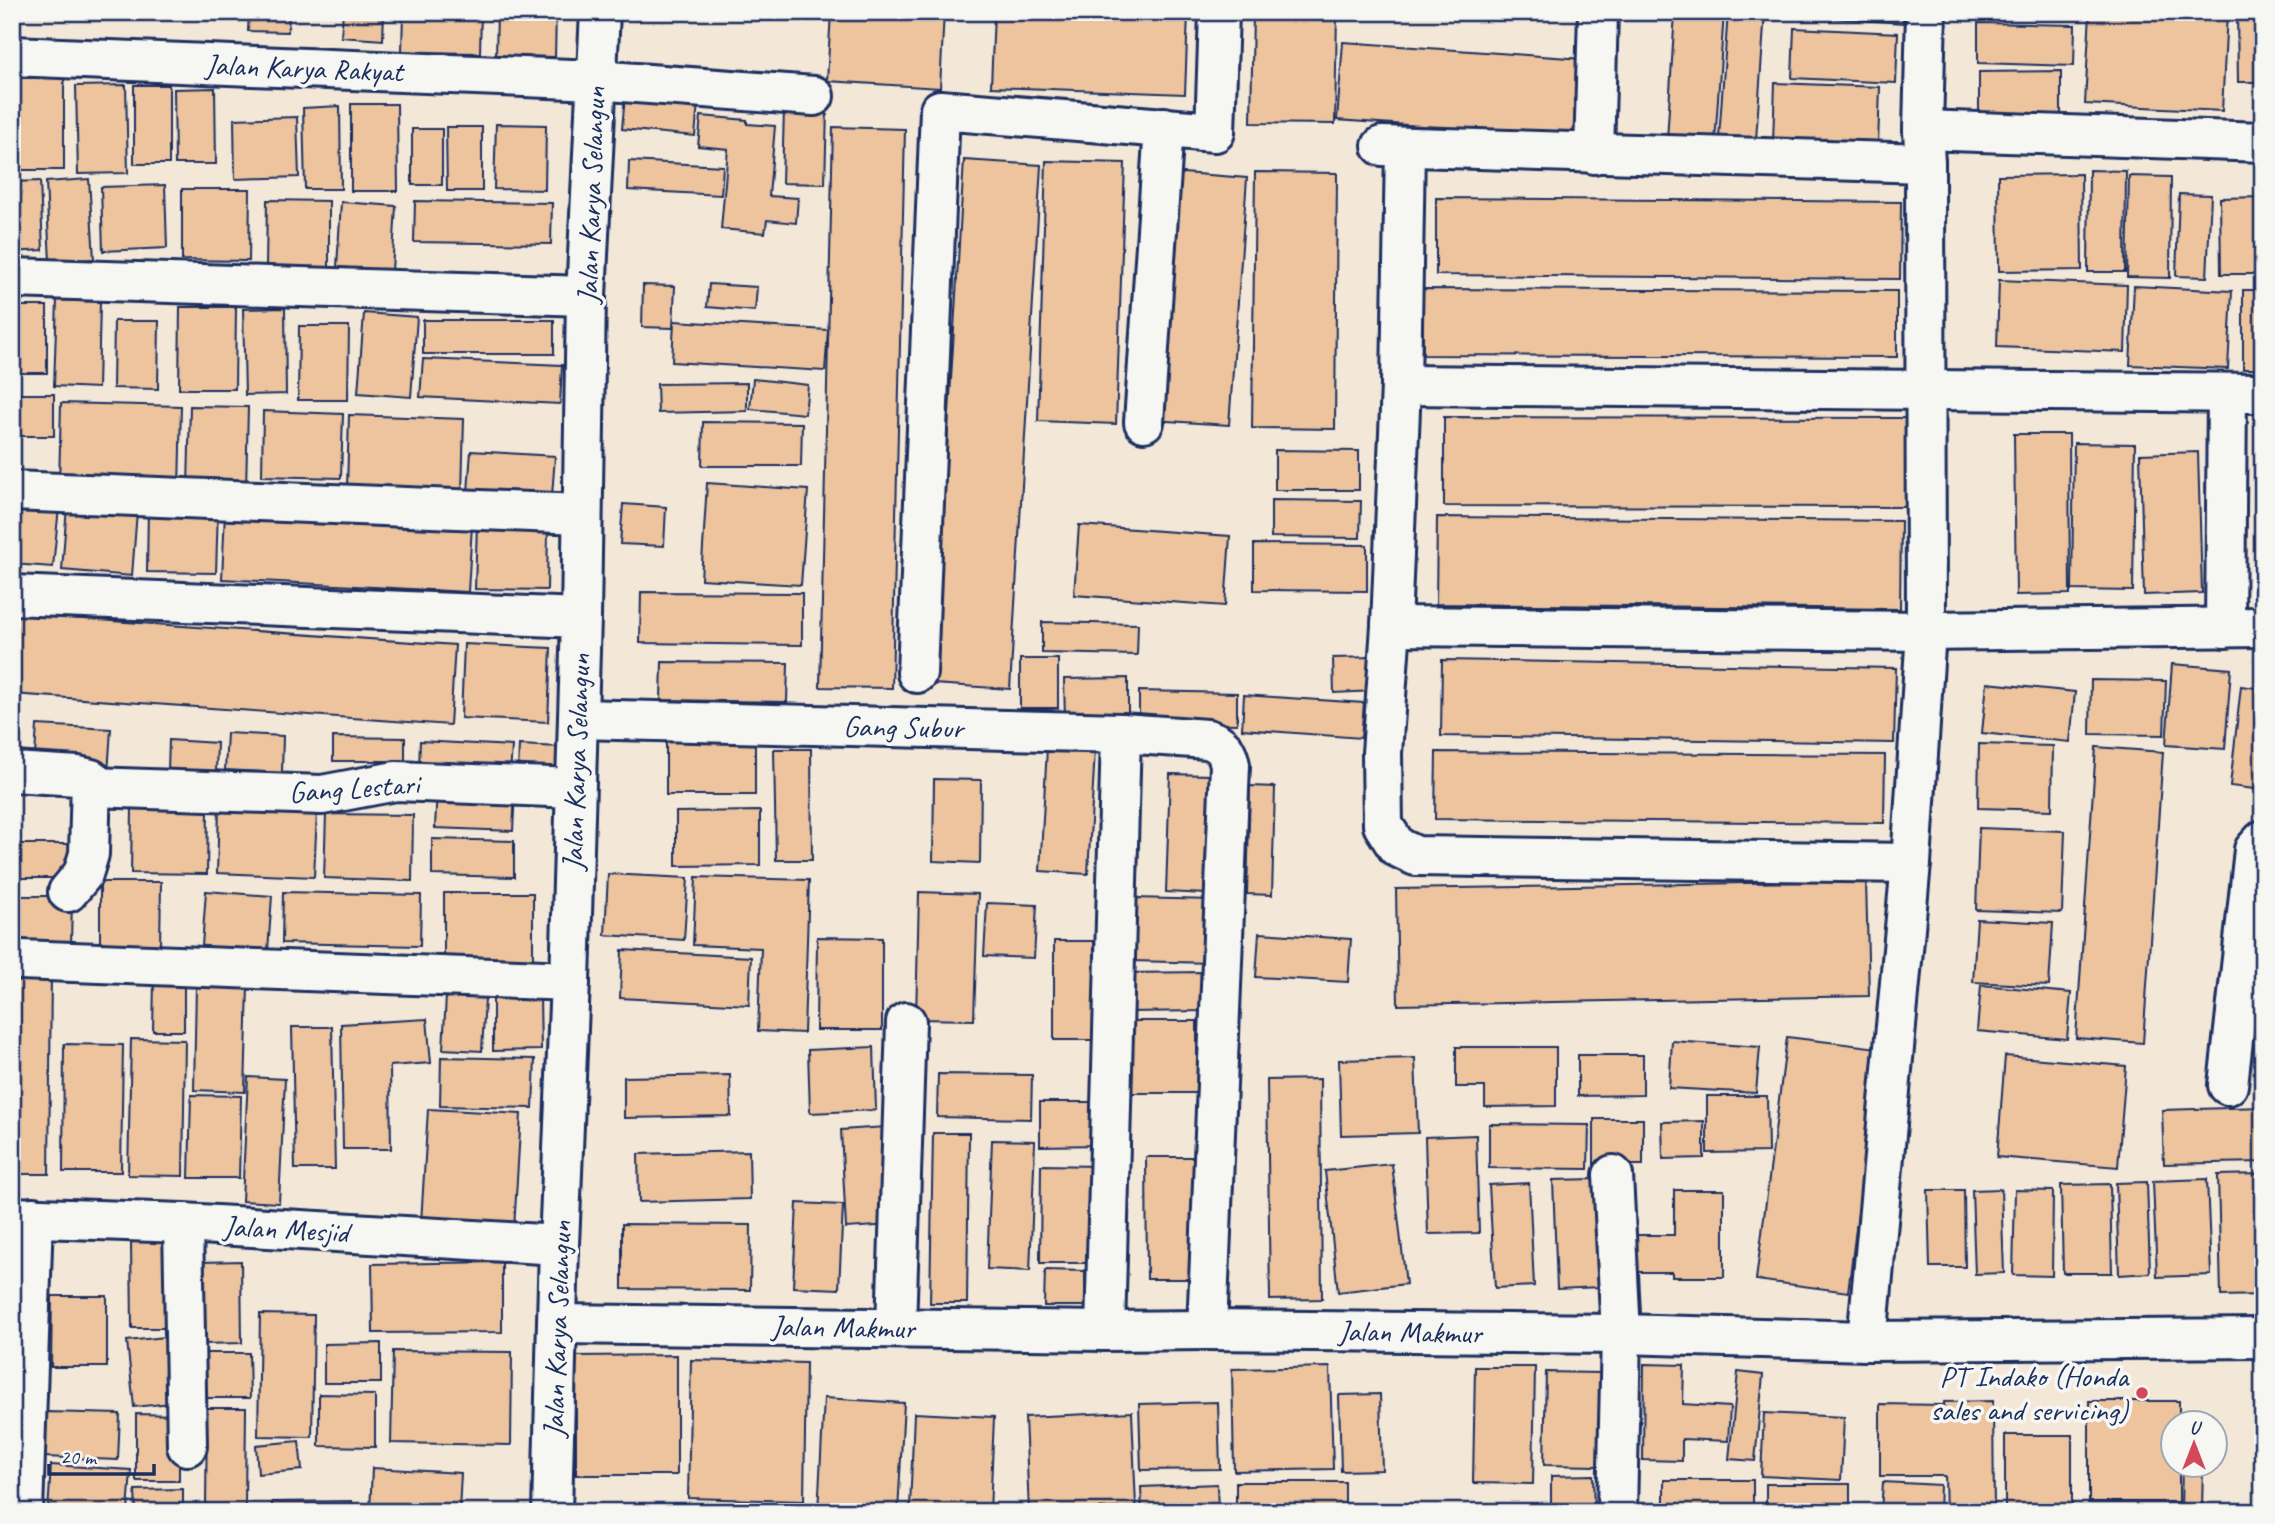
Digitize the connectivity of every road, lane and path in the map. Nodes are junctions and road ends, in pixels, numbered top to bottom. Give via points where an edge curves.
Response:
1 (600, 12) edge
2 (1219, 12) edge
3 (1598, 12) edge
4 (1926, 12) edge
5 (12, 56) edge
6 (595, 80) junction
7 (814, 96) dead end
8 (1164, 128) junction
9 (2263, 142) edge
10 (1924, 147) junction
11 (1594, 154) junction
12 (12, 278) edge
13 (586, 296) junction
14 (1401, 385) junction
15 (1927, 391) junction
16 (2245, 393) edge
17 (1144, 422) dead end
18 (12, 491) edge
19 (582, 514) junction
20 (12, 596) edge
21 (581, 618) junction
22 (1391, 626) junction
23 (2263, 627) edge
24 (2225, 628) junction
25 (1926, 631) junction
26 (917, 673) dead end
27 (578, 719) junction
28 (1121, 733) junction
29 (12, 772) edge
30 (92, 787) junction
31 (575, 788) junction
32 (2263, 840) edge
33 (1911, 863) junction
34 (68, 892) dead end
35 (20, 960) dead end
36 (570, 981) junction
37 (906, 1022) dead end
38 (2228, 1085) dead end
39 (1613, 1175) dead end
40 (22, 1217) edge
41 (183, 1223) junction
42 (559, 1245) junction
43 (557, 1324) junction
44 (896, 1327) junction
45 (1208, 1330) junction
46 (1105, 1331) junction
47 (1621, 1334) junction
48 (2263, 1338) edge
49 (1867, 1340) junction
50 (187, 1446) dead end
51 (23, 1512) edge
52 (552, 1512) edge
53 (1617, 1512) edge

1 - 6 street, Jalan Karya Selangun
2 - 8 street via 1215,132
3 - 11 street
4 - 10 street
5 - 6 street, Jalan Karya Rakyat
6 - 7 street, Jalan Karya Rakyat
6 - 13 street, Jalan Karya Selangun
8 - 17 street
8 - 26 street via 940,110
9 - 10 street
10 - 11 street
10 - 15 street
11 - 14 street via 1392,147
12 - 13 street
13 - 19 street, Jalan Karya Selangun
14 - 15 street
14 - 22 street
15 - 16 street
15 - 25 street
16 - 24 street
18 - 19 street
19 - 21 street, Jalan Karya Selangun
20 - 21 street
21 - 27 street, Jalan Karya Selangun
22 - 25 street
22 - 33 street via 1382,753 1383,825 1396,847 1406,853
23 - 24 street
24 - 25 street
25 - 33 street
27 - 28 street, Gang Subur
27 - 31 street, Jalan Karya Selangun
28 - 45 street, Gang Subur via 1208,739 1226,749 1230,765
28 - 46 street
29 - 30 street via 87,777
30 - 31 street, Gang Lestari via 322,795 396,781
30 - 34 street via 89,854 83,874
31 - 36 street, Jalan Karya Selangun
32 - 38 street via 2254,850
33 - 49 street
35 - 36 street
36 - 42 street, Jalan Karya Selangun
37 - 44 street
39 - 47 street
40 - 41 street, Jalan Mesjid
40 - 51 street
41 - 42 street, Jalan Mesjid
41 - 50 street
42 - 43 street, Jalan Karya Selangun
43 - 44 street, Jalan Makmur
43 - 52 street, Jalan Karya Selangun
44 - 46 street, Jalan Makmur
45 - 46 street, Jalan Makmur
45 - 47 street, Jalan Makmur
47 - 49 street, Jalan Makmur
47 - 53 street
48 - 49 street, Jalan Makmur

